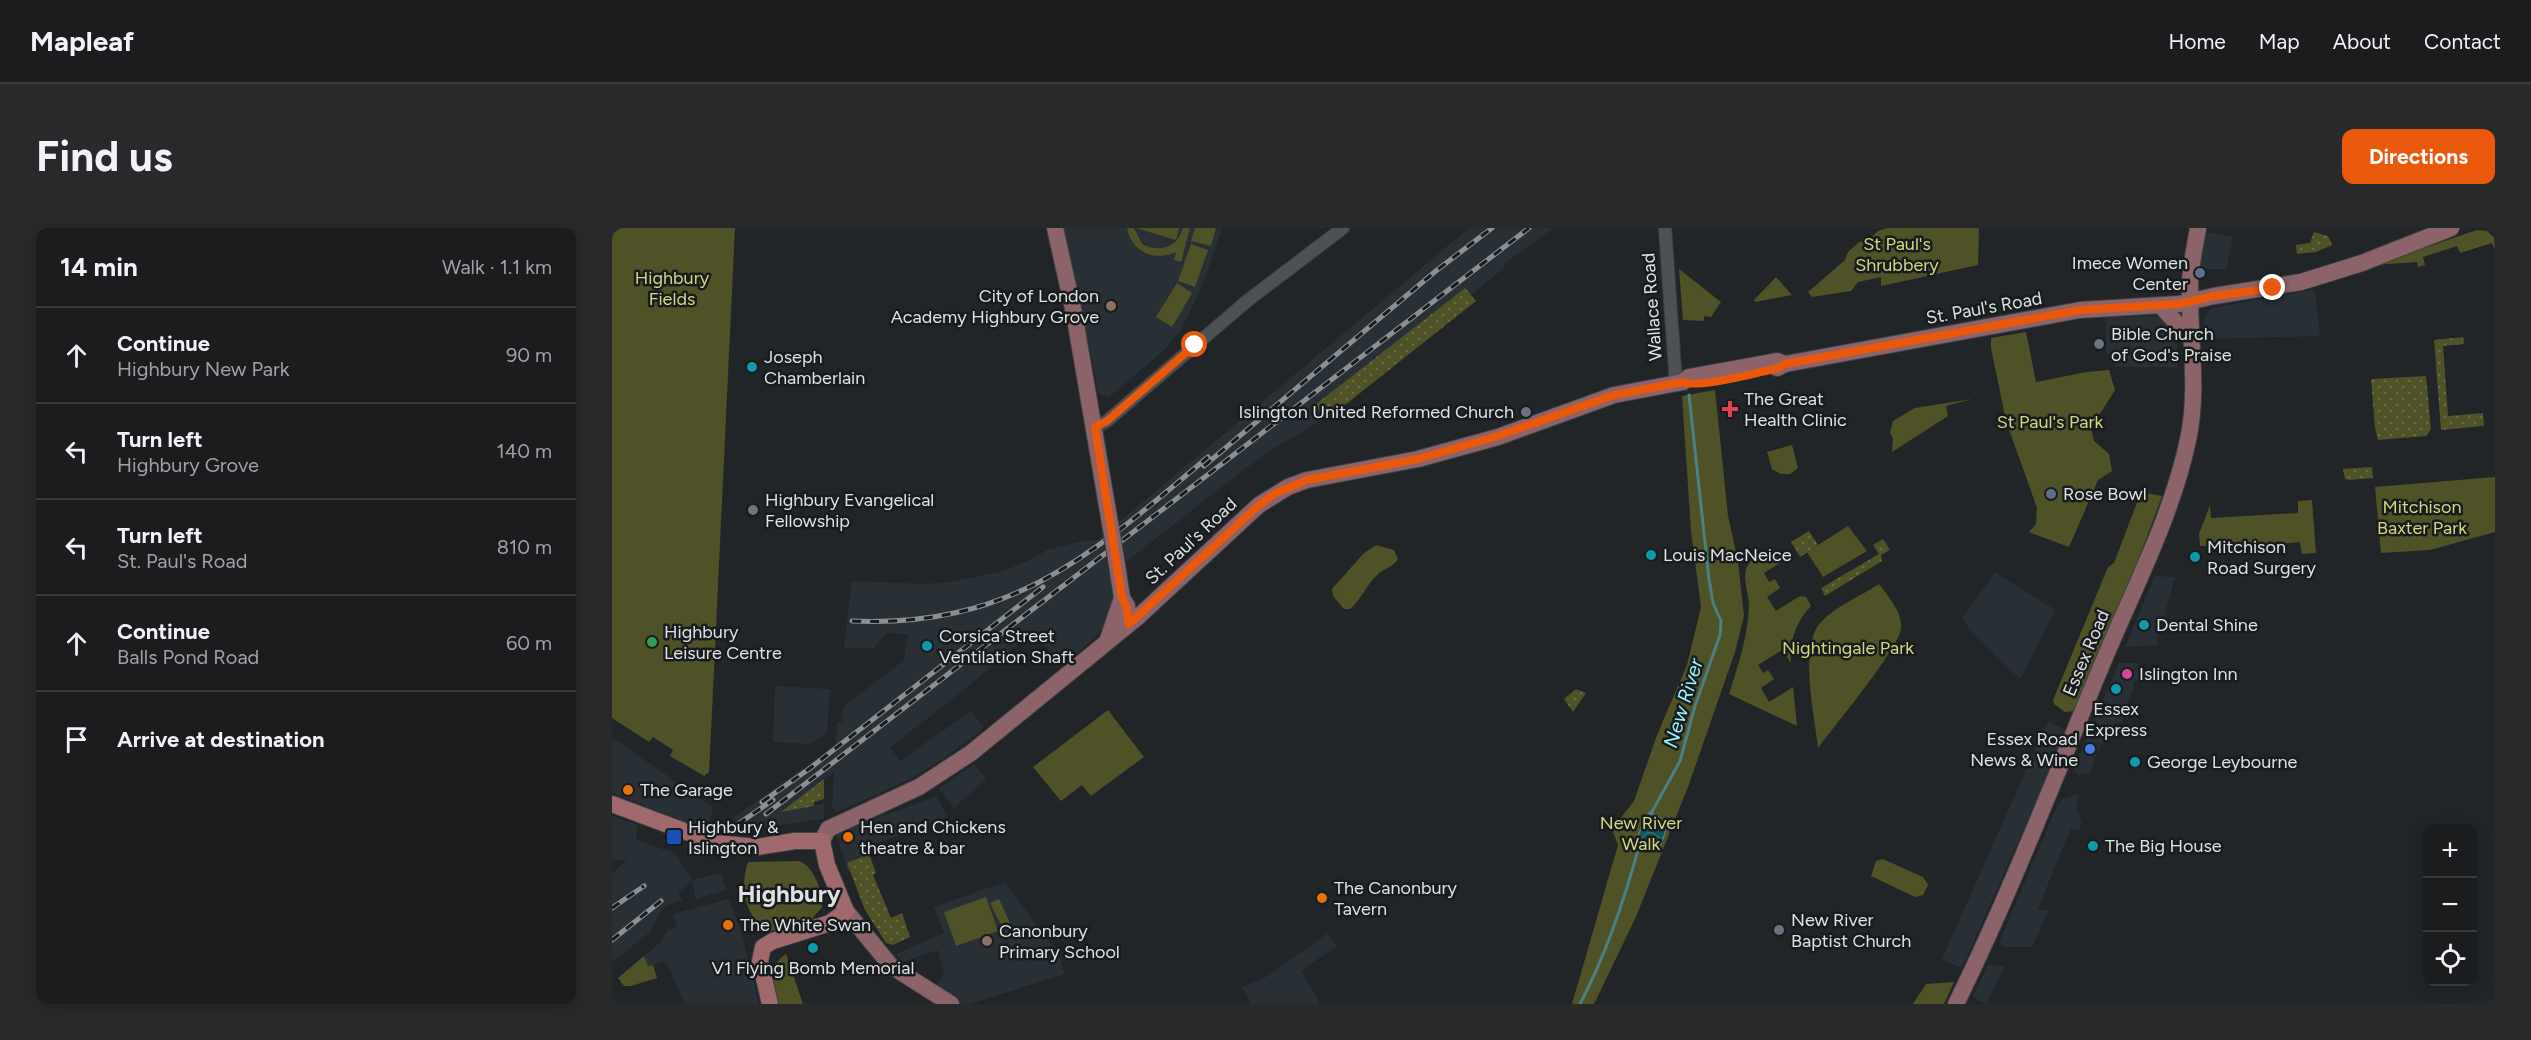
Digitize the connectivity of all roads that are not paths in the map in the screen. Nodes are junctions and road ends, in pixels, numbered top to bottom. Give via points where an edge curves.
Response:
1 (1055, 228) edge
2 (1343, 228) edge
3 (1665, 228) edge
4 (2198, 228) edge
5 (2451, 228) edge
6 (2190, 302) junction
7 (2161, 306) junction
8 (2191, 339) junction
9 (1680, 383) junction
10 (1094, 422) junction
11 (1122, 598) junction
12 (1129, 624) junction
13 (1107, 643) junction
14 (612, 804) edge
15 (810, 840) junction
16 (846, 911) junction
17 (770, 1004) edge
18 (951, 1004) edge
19 (1956, 1004) edge

1 - 10 main road
2 - 10 street via 1254,295 1107,421
3 - 9 street, Wallace Road
4 - 6 main road, Essex Road
5 - 6 main road, St. Paul's Road via 2314,279
6 - 7 main road, St. Paul's Road
6 - 8 main road, Essex Road
7 - 8 main road
7 - 9 main road, St. Paul's Road via 2080,310 1785,364 1707,383
8 - 19 main road, Essex Road via 2191,421 2175,488 2027,845
9 - 12 main road, St. Paul's Road via 1614,395 1418,459 1288,487 1237,523
10 - 11 main road, bridge
11 - 12 main road
11 - 13 main road
12 - 13 main road, St. Paul's Road
13 - 15 main road, St. Paul's Road via 940,774
14 - 15 highway via 704,840 766,846
15 - 16 highway via 827,865
16 - 17 highway via 830,923 764,947 760,961
16 - 18 main road via 891,966

